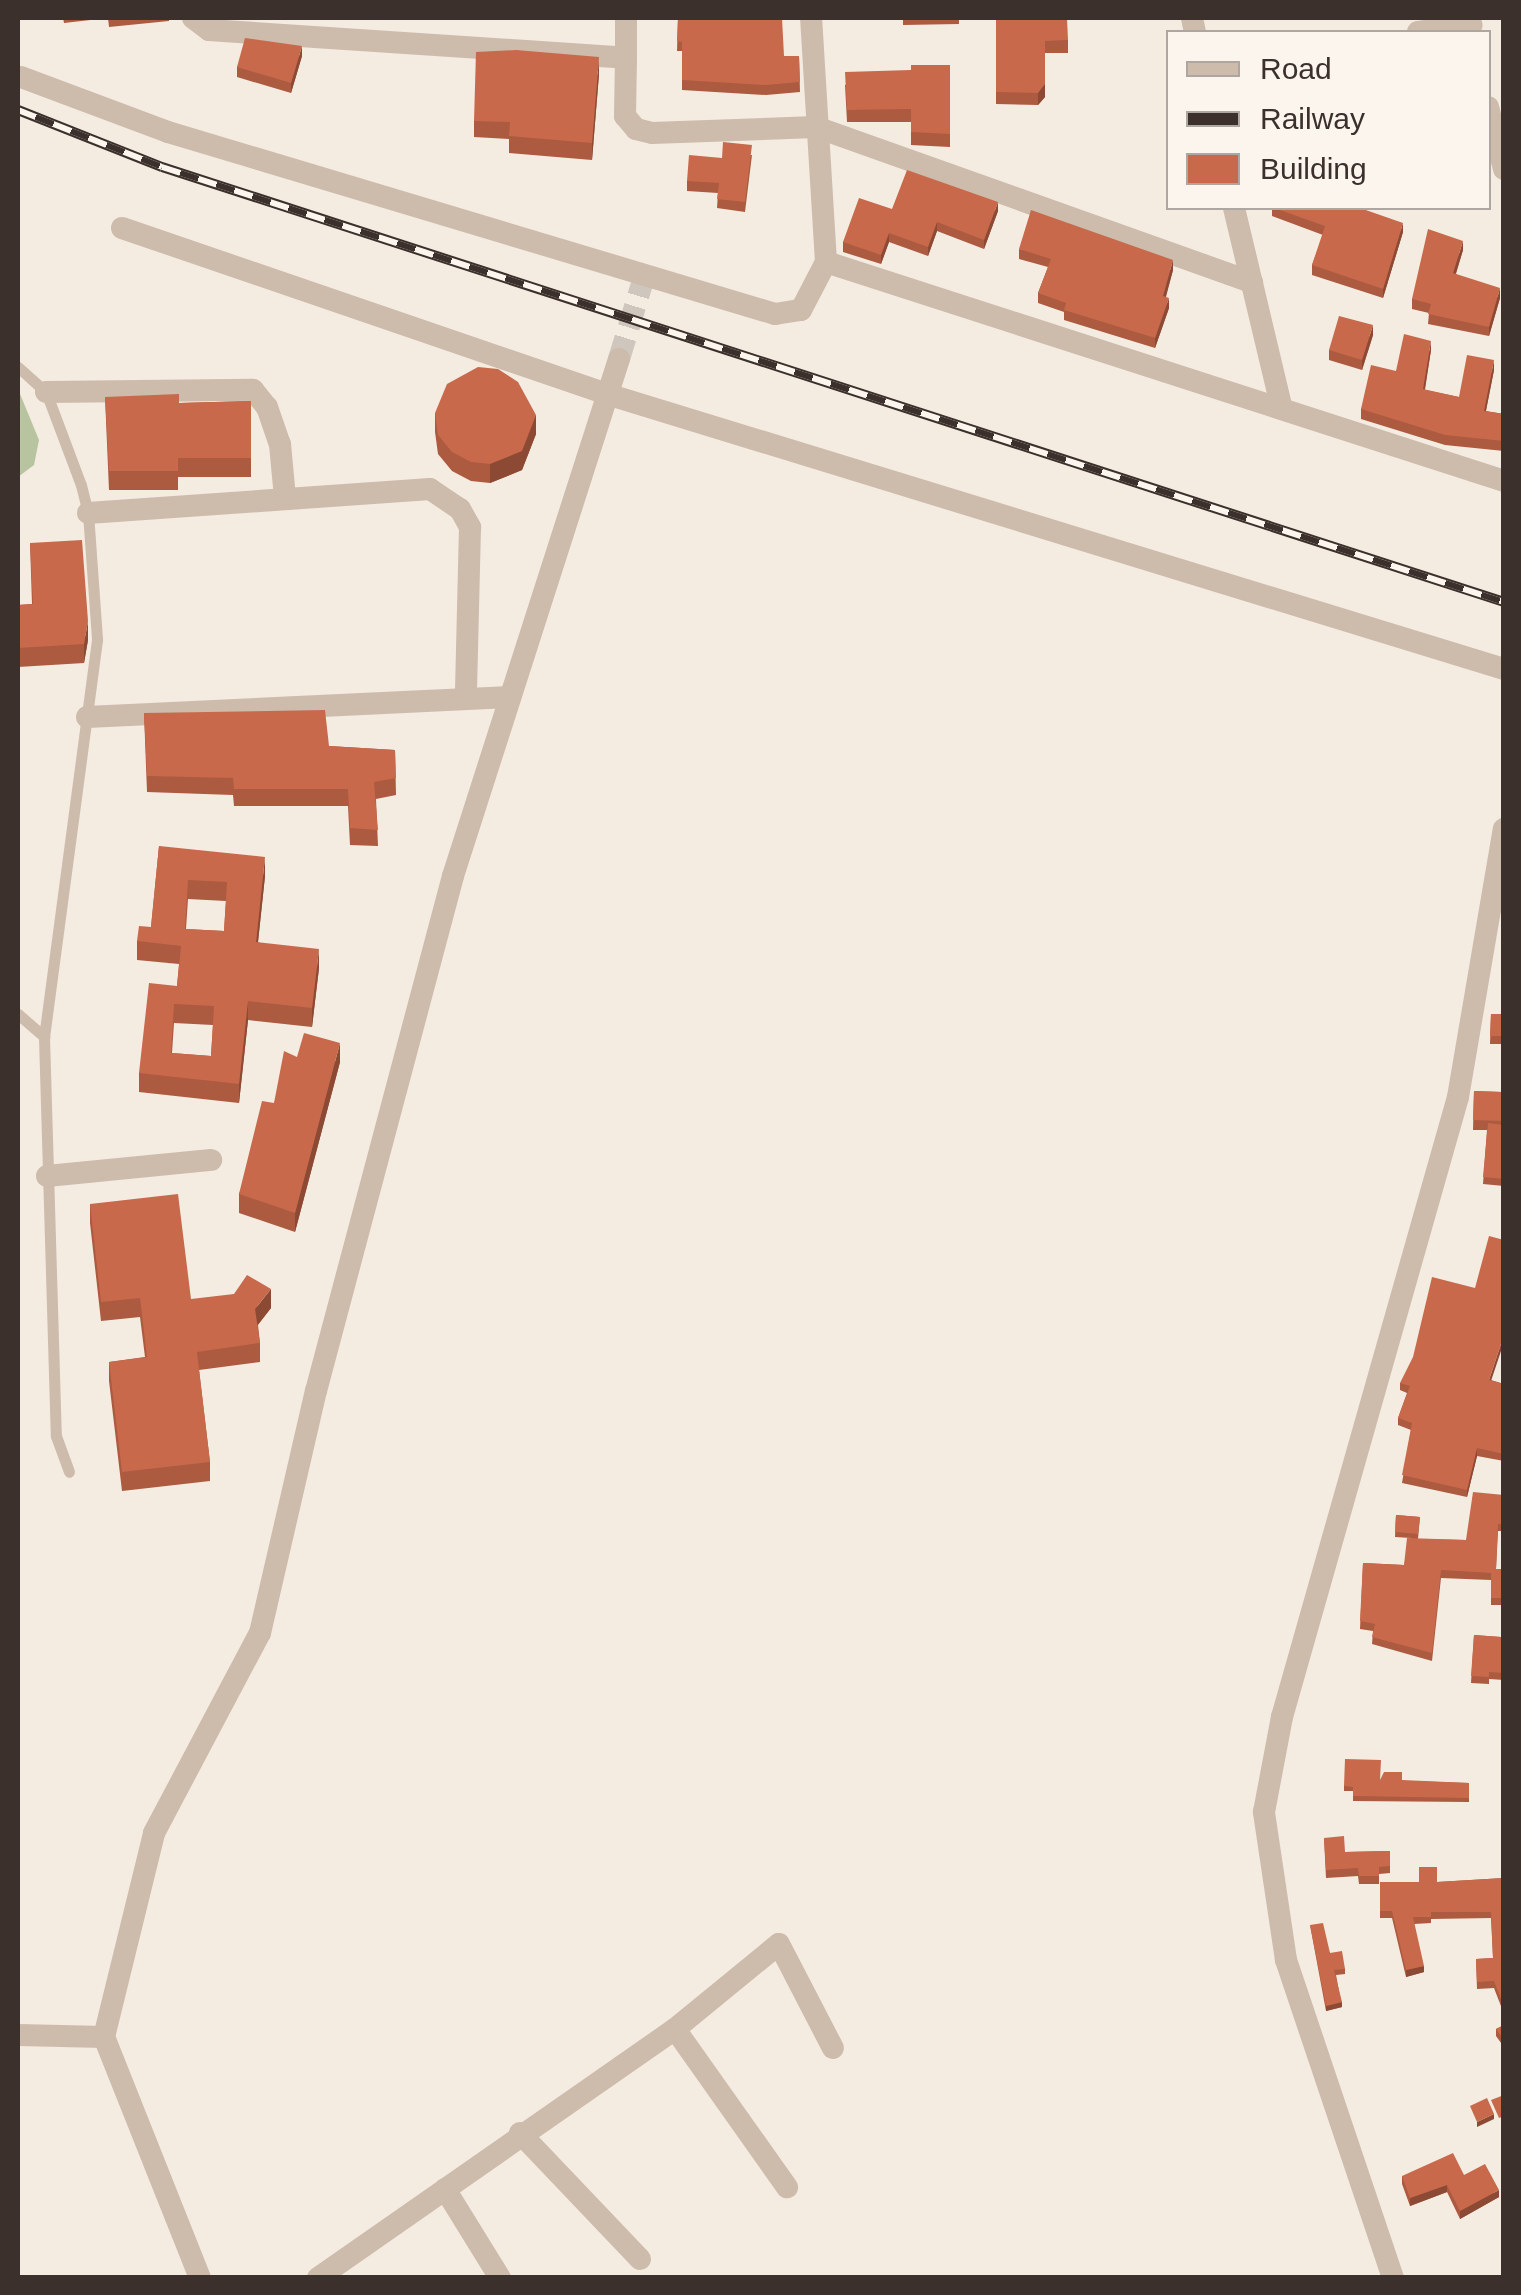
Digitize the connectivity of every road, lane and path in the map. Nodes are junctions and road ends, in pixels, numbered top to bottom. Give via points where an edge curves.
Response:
1 (193, 18) edge
2 (626, 18) edge
3 (812, 18) edge
4 (1472, 25) edge
5 (1433, 30) edge
6 (626, 58) junction
7 (21, 77) dead end
8 (1491, 119) edge
9 (816, 127) junction
10 (1504, 170) edge
11 (1234, 210) edge
12 (122, 228) dead end
13 (826, 262) junction
14 (1252, 282) junction
15 (619, 359) tunnel mouth
16 (18, 367) edge
17 (46, 392) junction
18 (610, 394) junction
19 (1281, 406) junction
20 (1504, 480) edge
21 (284, 498) junction
22 (88, 513) junction
23 (1504, 669) edge
24 (466, 696) junction
25 (511, 697) junction
26 (87, 717) junction
27 (1504, 830) edge
28 (18, 1014) edge
29 (44, 1038) junction
30 (211, 1160) dead end
31 (47, 1176) junction
32 (68, 1472) dead end
33 (675, 2029) junction
34 (18, 2036) edge
35 (104, 2037) junction
36 (834, 2048) dead end
37 (520, 2133) junction
38 (787, 2186) dead end
39 (446, 2189) junction
40 (640, 2260) dead end
41 (332, 2274) edge
42 (200, 2278) edge
43 (500, 2278) edge
44 (1394, 2278) edge

1 - 6 street via 208,30
2 - 6 street
3 - 9 street
4 - 5 street
6 - 9 street via 625,116 636,129
7 - 13 street via 168,132 775,314 801,310
8 - 10 street
9 - 13 street
9 - 14 street
11 - 14 street
12 - 18 street
13 - 19 street
14 - 19 street
15 - 18 street
16 - 17 lane
17 - 21 street via 252,390 267,407 280,444
17 - 22 lane
18 - 23 street
18 - 25 street
19 - 20 street
21 - 22 street
21 - 24 street via 430,489 460,510 470,526
22 - 26 lane via 97,640
24 - 25 street
24 - 26 street
25 - 35 street via 448,895 316,1391 260,1633 154,1834
26 - 29 lane
27 - 44 street via 1458,1096 1282,1718 1264,1812 1286,1960
28 - 29 lane
29 - 31 lane
30 - 31 street
31 - 32 lane via 56,1436
33 - 36 street via 780,1944
33 - 37 street
33 - 38 street
34 - 35 street
35 - 42 street
37 - 39 street
37 - 40 street
39 - 41 street
39 - 43 street

